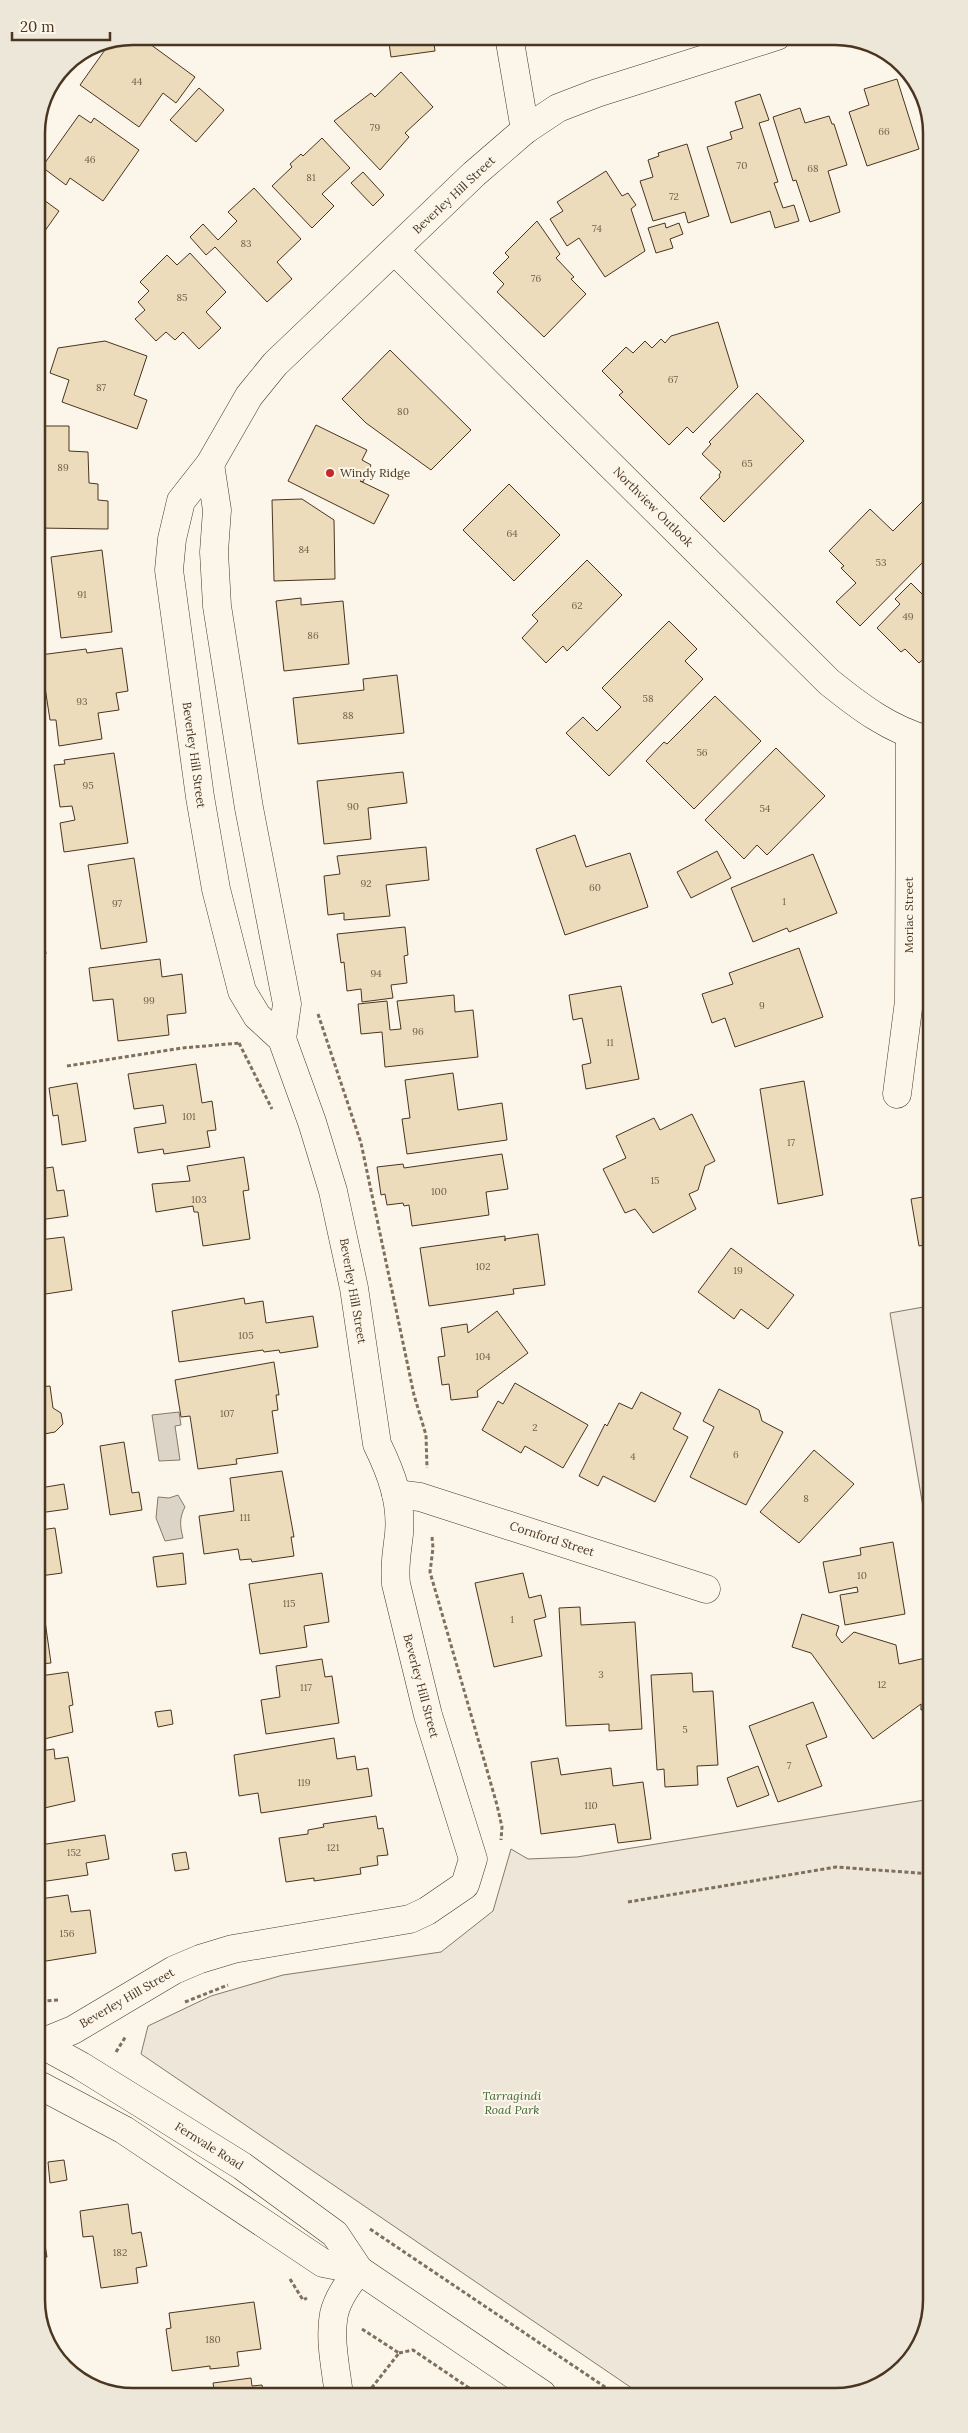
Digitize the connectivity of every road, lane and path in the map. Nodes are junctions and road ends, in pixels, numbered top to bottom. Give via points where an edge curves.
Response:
1 (511, 45) edge
2 (749, 45) edge
3 (525, 130) junction
4 (395, 251) junction
5 (210, 464) junction
6 (919, 737) edge
7 (316, 1006) dead end
8 (282, 1039) junction
9 (67, 1066) dead end
10 (897, 1094) dead end
11 (273, 1110) dead end
12 (427, 1466) dead end
13 (396, 1494) junction
14 (432, 1542) dead end
15 (706, 1589) dead end
16 (500, 1845) dead end
17 (923, 1873) edge
18 (628, 1902) dead end
19 (230, 1984) dead end
20 (178, 2004) dead end
21 (130, 2030) dead end
22 (45, 2042) edge
23 (45, 2046) edge
24 (113, 2056) dead end
25 (45, 2088) edge
26 (359, 2270) junction
27 (392, 2346) dead end
28 (399, 2353) junction
29 (338, 2388) edge
30 (371, 2388) edge
31 (469, 2388) edge
32 (533, 2388) edge

1 - 3 street
2 - 3 street, Beverley Hill Street via 597,93 558,108
3 - 4 street, Beverley Hill Street via 474,174
4 - 5 street, Beverley Hill Street via 275,364 249,396
4 - 6 street, Northview Outlook via 829,682 867,713
5 - 8 street, Beverley Hill Street via 217,510 214,552 217,606 248,808 287,1004
5 - 8 street, Beverley Hill Street via 180,501 169,570 216,889 242,992 257,1016
6 - 10 street, Moriac Street via 909,1002
7 - 12 path via 361,1143 414,1394 426,1435
8 - 13 street, Beverley Hill Street via 333,1191 354,1288 376,1444 388,1466
9 - 11 path via 182,1048 239,1043
13 - 15 street, Cornford Street via 450,1506
13 - 22 street, Beverley Hill Street via 399,1532 394,1564 396,1584 428,1715 473,1859 465,1885 410,1919 232,1949 200,1959 174,1970 72,2030
14 - 16 path via 430,1572 502,1826
17 - 18 path via 836,1867
19 - 20 path
21 - 24 path
23 - 26 street, Fernvale Road via 242,2166 335,2234
25 - 26 street, Fernvale Road via 124,2130 323,2263
26 - 29 street via 334,2313
26 - 32 street, Fernvale Road
27 - 28 path
28 - 30 path
28 - 31 path via 413,2350

